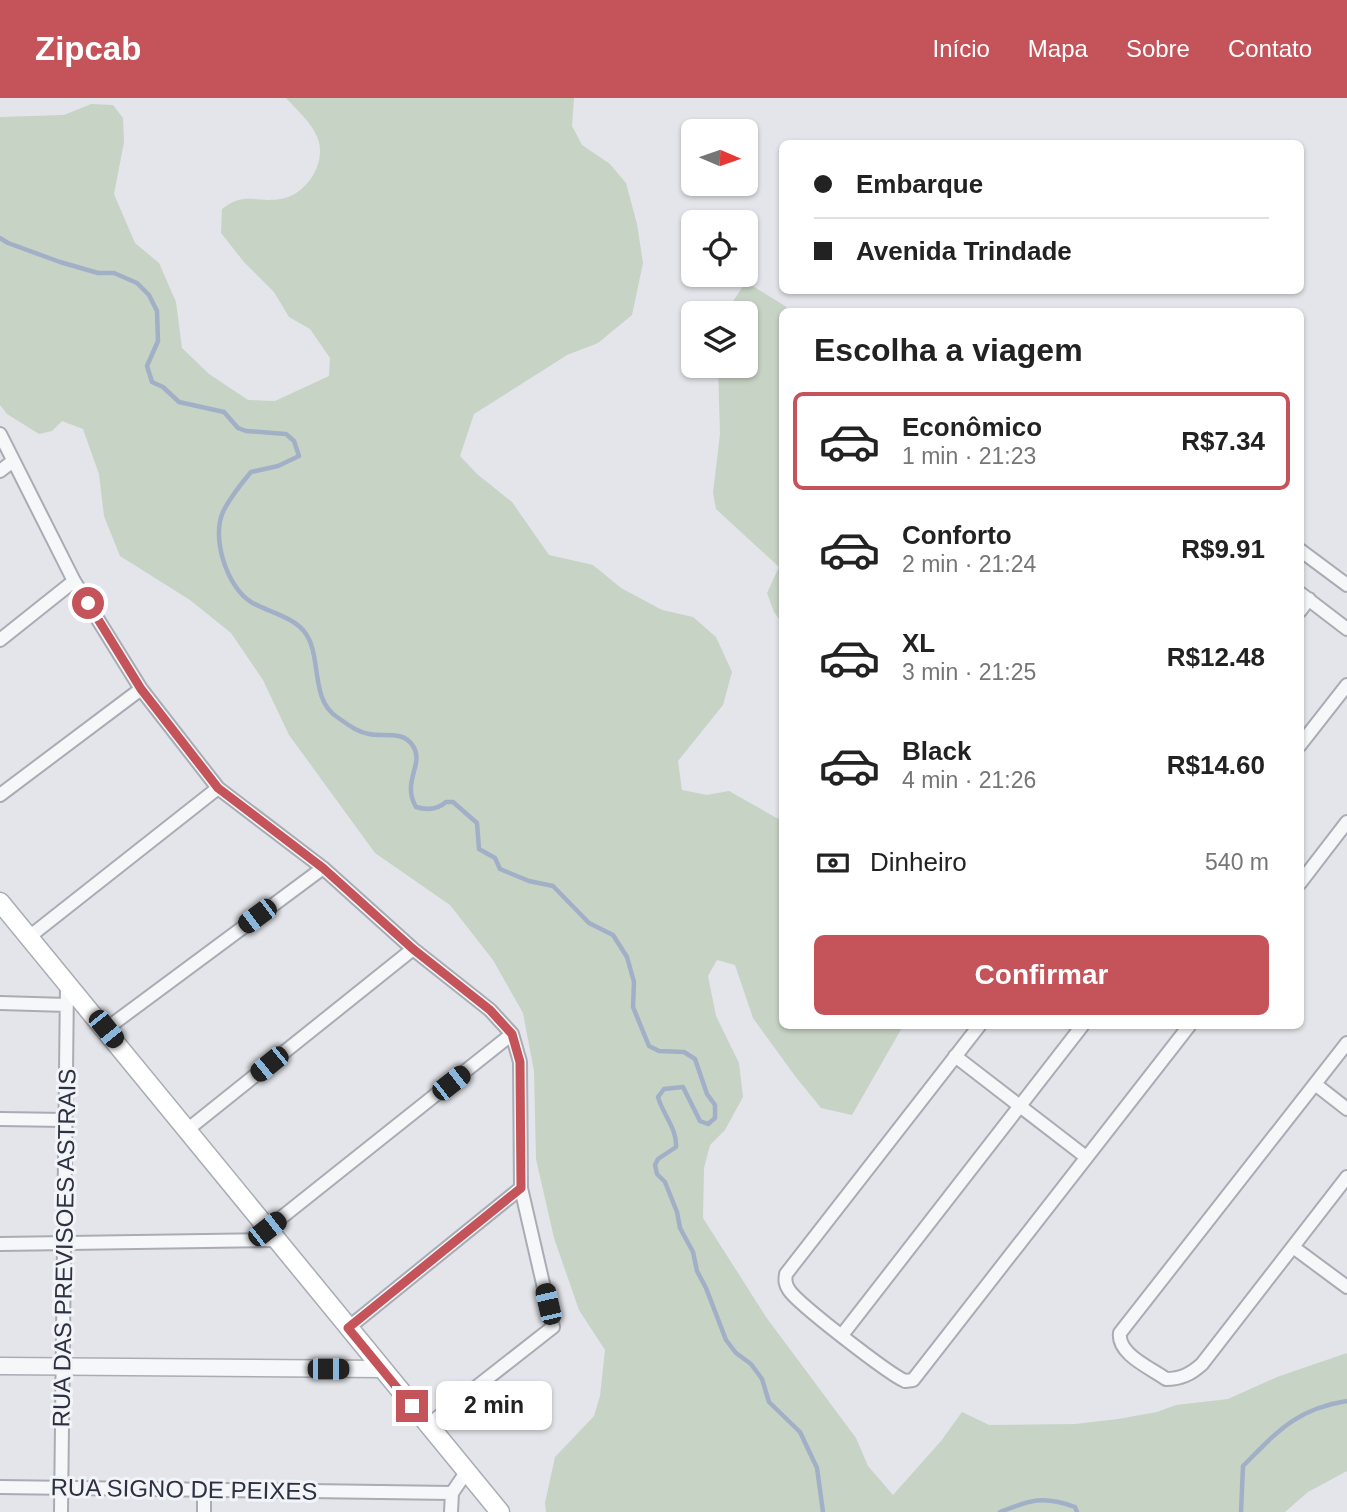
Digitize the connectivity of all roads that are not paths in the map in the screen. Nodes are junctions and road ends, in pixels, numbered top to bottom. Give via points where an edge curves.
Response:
1 (0, 434) edge
2 (13, 461) junction
3 (0, 471) edge
4 (1304, 553) edge
5 (74, 581) junction
6 (1347, 584) edge
7 (1305, 596) edge
8 (1347, 629) edge
9 (0, 640) edge
10 (1347, 685) edge
11 (141, 689) junction
12 (1304, 740) edge
13 (218, 788) junction
14 (0, 795) edge
15 (1347, 822) edge
16 (323, 868) junction
17 (1304, 878) edge
18 (0, 902) edge
19 (29, 937) junction
20 (413, 949) junction
21 (68, 984) junction
22 (0, 1003) edge
23 (67, 1005) junction
24 (106, 1029) junction
25 (977, 1029) edge
26 (1080, 1029) edge
27 (1187, 1029) edge
28 (512, 1034) junction
29 (1347, 1043) edge
30 (955, 1056) junction
31 (1315, 1084) junction
32 (1020, 1106) junction
33 (1347, 1109) edge
34 (0, 1119) edge
35 (66, 1120) junction
36 (187, 1130) junction
37 (1086, 1157) junction
38 (1347, 1177) edge
39 (521, 1188) junction
40 (271, 1235) junction
41 (0, 1244) edge
42 (64, 1244) junction
43 (1293, 1247) junction
44 (1347, 1287) edge
45 (348, 1328) junction
46 (842, 1335) junction
47 (0, 1366) edge
48 (62, 1366) junction
49 (381, 1369) junction
50 (428, 1425) junction
51 (467, 1471) junction
52 (0, 1487) edge
53 (61, 1488) junction
54 (204, 1490) junction
55 (452, 1493) junction
56 (61, 1512) edge
57 (204, 1512) edge
58 (451, 1512) edge
59 (500, 1512) edge

1 - 2 street
2 - 3 street
2 - 5 street
4 - 6 street
5 - 9 street
5 - 11 street
7 - 8 street
10 - 12 street
11 - 13 street
11 - 14 street
13 - 16 street
13 - 19 street
15 - 17 street
16 - 20 street
16 - 24 street
18 - 19 main road
19 - 21 main road
20 - 28 street via 490,1010
20 - 36 street
21 - 23 street, RUA DAS PREVISOES ASTRAIS
21 - 24 main road
22 - 23 street
23 - 35 street, RUA DAS PREVISOES ASTRAIS
24 - 36 main road
25 - 30 street
26 - 32 street
27 - 37 street
28 - 39 street via 520,1062
28 - 40 street
29 - 31 street
30 - 32 street
30 - 46 street via 786,1274 792,1294
31 - 33 street
31 - 43 street via 1120,1333 1121,1344 1166,1379 1185,1376 1202,1364
32 - 37 street
32 - 46 street
34 - 35 street
35 - 42 street, RUA DAS PREVISOES ASTRAIS
36 - 40 main road
37 - 46 street via 913,1380 902,1380
38 - 43 street
39 - 45 street
39 - 50 street via 553,1326
40 - 42 street
40 - 45 main road
41 - 42 street
42 - 48 street, RUA DAS PREVISOES ASTRAIS
43 - 44 street
45 - 49 main road
47 - 48 street
48 - 49 street
48 - 53 street, RUA DAS PREVISOES ASTRAIS
49 - 50 main road
50 - 51 main road
51 - 55 street
51 - 59 main road
52 - 53 street, RUA SIGNO DE PEIXES
53 - 54 street, RUA SIGNO DE PEIXES
53 - 56 street, RUA DAS PREVISOES ASTRAIS
54 - 55 street, RUA SIGNO DE PEIXES
54 - 57 street
55 - 58 street

